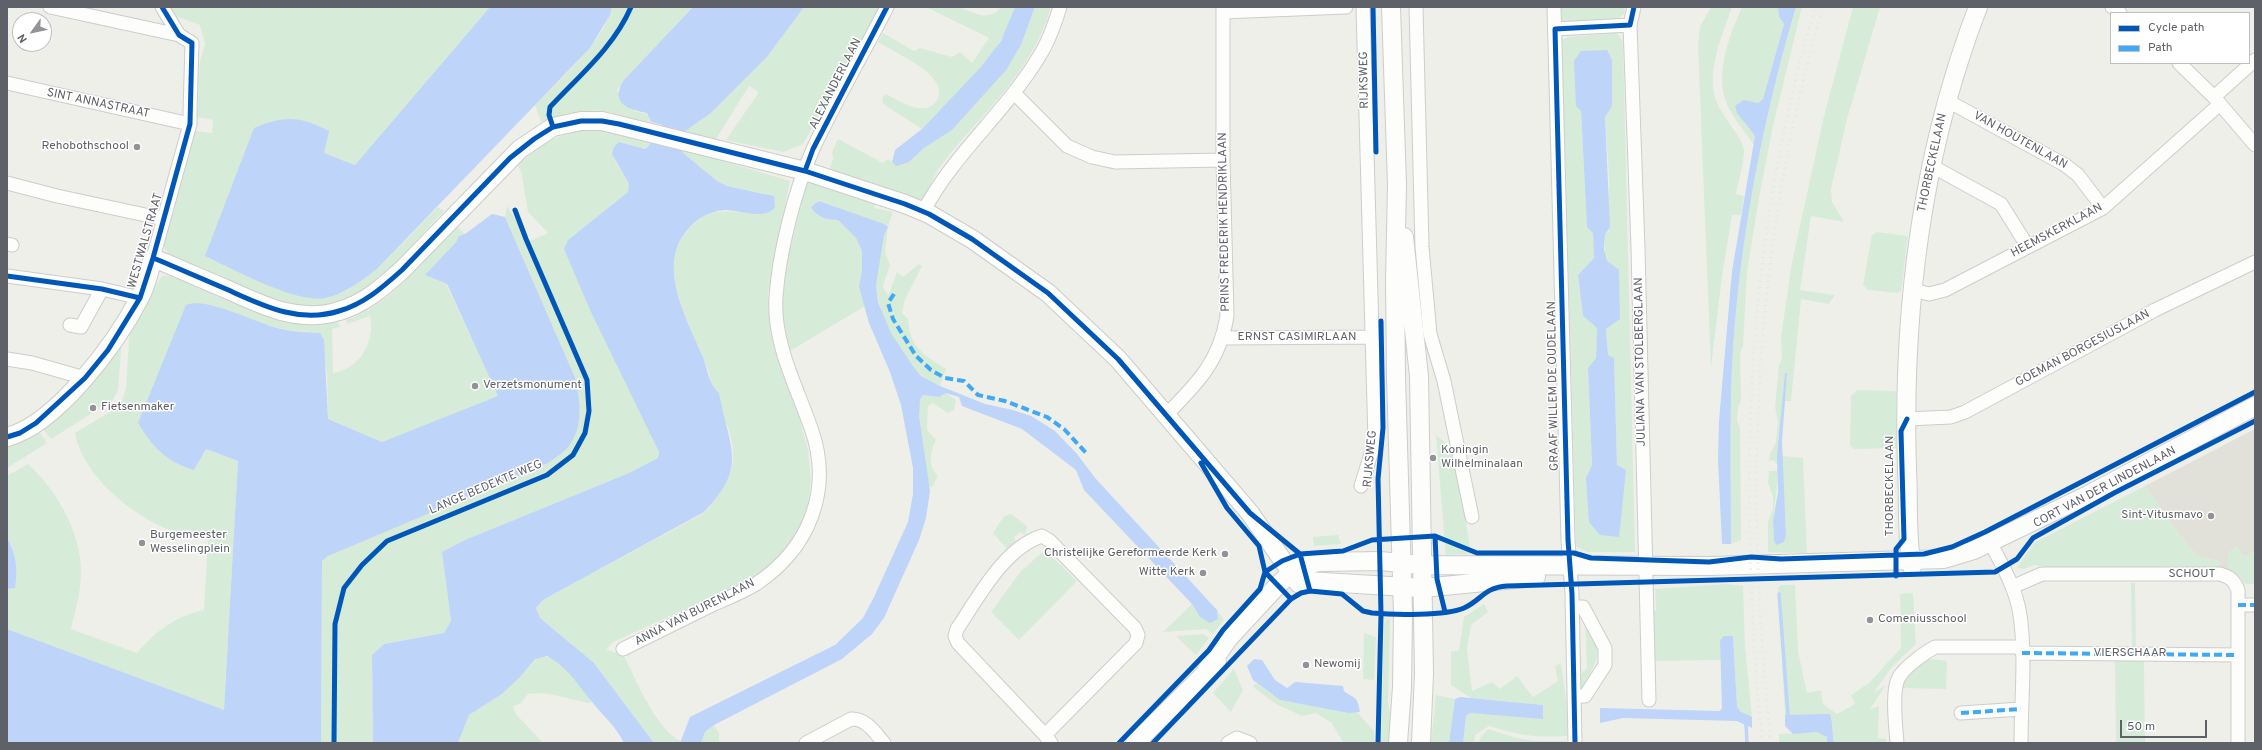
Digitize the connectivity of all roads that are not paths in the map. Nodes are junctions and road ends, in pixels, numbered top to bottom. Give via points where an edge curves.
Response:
1 (50, 7) edge
2 (162, 7) edge
3 (887, 7) edge
4 (1060, 7) edge
5 (1346, 7) edge
6 (1363, 7) edge
7 (1391, 7) edge
8 (1416, 7) edge
9 (1554, 7) edge
10 (1634, 7) edge
11 (1978, 7) edge
12 (1223, 9) edge
13 (1630, 25) junction
14 (1555, 29) junction
15 (179, 35) junction
16 (2255, 60) edge
17 (2180, 64) edge
18 (7, 83) edge
19 (1014, 93) junction
20 (1946, 100) junction
21 (2217, 101) junction
22 (190, 124) junction
23 (2255, 145) edge
24 (1223, 160) junction
25 (1930, 165) junction
26 (805, 171) junction
27 (7, 183) edge
28 (1397, 185) junction
29 (2104, 208) junction
30 (923, 212) junction
31 (164, 219) junction
32 (2028, 247) junction
33 (153, 258) junction
34 (2255, 262) edge
35 (7, 276) edge
36 (102, 289) junction
37 (1913, 290) junction
38 (140, 298) junction
39 (70, 325) dead end
40 (1372, 337) junction
41 (1223, 338) junction
42 (7, 359) edge
43 (85, 378) junction
44 (2255, 406) edge
45 (1165, 416) junction
46 (1907, 419) junction
47 (7, 437) edge
48 (1361, 486) dead end
49 (1472, 517) dead end
50 (1992, 546) junction
51 (1911, 564) junction
52 (1422, 565) junction
53 (1570, 571) junction
54 (1646, 571) junction
55 (1402, 574) junction
56 (1299, 579) junction
57 (2012, 587) junction
58 (1423, 588) junction
59 (2238, 605) junction
60 (2255, 605) edge
61 (1572, 607) junction
62 (623, 649) dead end
63 (2022, 650) junction
64 (2238, 655) junction
65 (1575, 696) junction
66 (1649, 700) dead end
67 (2021, 709) junction
68 (1961, 713) dead end
69 (1048, 739) edge
70 (1232, 740) edge
71 (806, 743) edge
72 (884, 743) edge
73 (1135, 743) edge
74 (1250, 743) edge
75 (1398, 743) edge
76 (1421, 743) edge
77 (1575, 743) edge
78 (1897, 743) edge
79 (2021, 743) edge
80 (2238, 743) edge

1 - 15 street
2 - 15 street, WESTWALSTRAAT
3 - 26 street, ALEXANDERLAAN via 813,149
4 - 19 street via 1041,54
5 - 12 street
6 - 40 street, RIJKSWEG
7 - 28 street, RIJKSWEG
8 - 49 street via 1422,247 1430,334 1444,381
9 - 14 street, GRAAF WILLEM DE OUDELAAN
10 - 13 street, JULIANA VAN STOLBERGLAAN
11 - 20 street, THORBECKELAAN
12 - 24 street, PRINS FREDERIK HENDRIKLAAN
13 - 14 street
13 - 54 street, JULIANA VAN STOLBERGLAAN
14 - 53 street, GRAAF WILLEM DE OUDELAAN
15 - 22 street, WESTWALSTRAAT via 192,43
16 - 21 street, HEEMSKERKLAAN
17 - 21 street
18 - 22 street, SINT ANNASTRAAT
19 - 24 street via 1067,146 1092,156 1115,162
19 - 30 street via 962,152 931,196
20 - 25 street, THORBECKELAAN
20 - 29 street, VAN HOUTENLAAN via 2065,165 2078,175
21 - 23 street
21 - 29 street, HEEMSKERKLAAN
22 - 31 street, WESTWALSTRAAT
24 - 41 street, PRINS FREDERIK HENDRIKLAAN via 1227,316
25 - 32 street via 2001,204
25 - 37 street, THORBECKELAAN via 1918,235
26 - 30 street
26 - 33 street via 666,135 602,121 581,121 553,126 520,149 382,288 363,301 339,311 303,316 274,310
26 - 62 street, ANNA VAN BURENLAAN via 780,262 776,298 782,352 812,430 818,459 817,502 804,536 785,560 756,584
27 - 31 street
28 - 52 street, RIJKSWEG via 1419,376
28 - 55 street, RIJKSWEG via 1395,294
29 - 32 street, HEEMSKERKLAAN
30 - 45 street via 972,239 1048,293 1118,360
31 - 33 street, WESTWALSTRAAT
32 - 37 street, HEEMSKERKLAAN via 1941,292 1929,294
33 - 38 street, WESTWALSTRAAT
34 - 46 street, GOEMAN BORGESIUSLAAN via 2155,310 1965,412 1951,417
35 - 36 street
36 - 38 street
36 - 39 street via 81,327
37 - 46 street, THORBECKELAAN via 1906,388
38 - 43 street, WESTWALSTRAAT via 108,350
40 - 41 street, ERNST CASIMIRLAAN
40 - 48 street, RIJKSWEG via 1375,441
41 - 45 street, PRINS FREDERIK HENDRIKLAAN via 1206,372
42 - 43 street via 32,363
43 - 47 street, WESTWALSTRAAT via 36,424
44 - 50 street, CORT VAN DER LINDENLAAN via 2088,495 2033,529
45 - 56 street via 1250,513
46 - 51 street, THORBECKELAAN
50 - 51 street, CORT VAN DER LINDENLAAN via 1969,563
50 - 57 street
51 - 54 street, CORT VAN DER LINDENLAAN
52 - 53 street
52 - 55 street
52 - 58 street, RIJKSWEG
53 - 54 street
53 - 58 street
53 - 61 street, GRAAF WILLEM DE OUDELAAN
54 - 66 street, JULIANA VAN STOLBERGLAAN
55 - 56 street
55 - 56 street via 1380,561 1318,562 1303,565
55 - 58 street
55 - 75 street, RIJKSWEG via 1402,673
56 - 73 street
57 - 59 street, SCHOUT via 2042,574 2220,574 2229,576 2235,582
57 - 63 street via 2020,615
58 - 76 street, RIJKSWEG via 1424,674
59 - 60 street
59 - 64 street, SCHOUT
61 - 65 street, GRAAF WILLEM DE OUDELAAN
61 - 65 street via 1583,607 1605,648 1605,665 1585,696
63 - 64 street, VIERSCHAAR
63 - 67 street
63 - 78 street, VIERSCHAAR via 1934,648 1922,654 1899,678 1896,689
64 - 80 street, SCHOUT
65 - 77 street, GRAAF WILLEM DE OUDELAAN
67 - 68 street
67 - 79 street
69 - 69 street via 958,643 955,636 957,629 1000,566 1034,539 1042,536 1050,541 1135,628 1138,635 1136,643
70 - 74 street
71 - 72 street via 851,719 858,718

